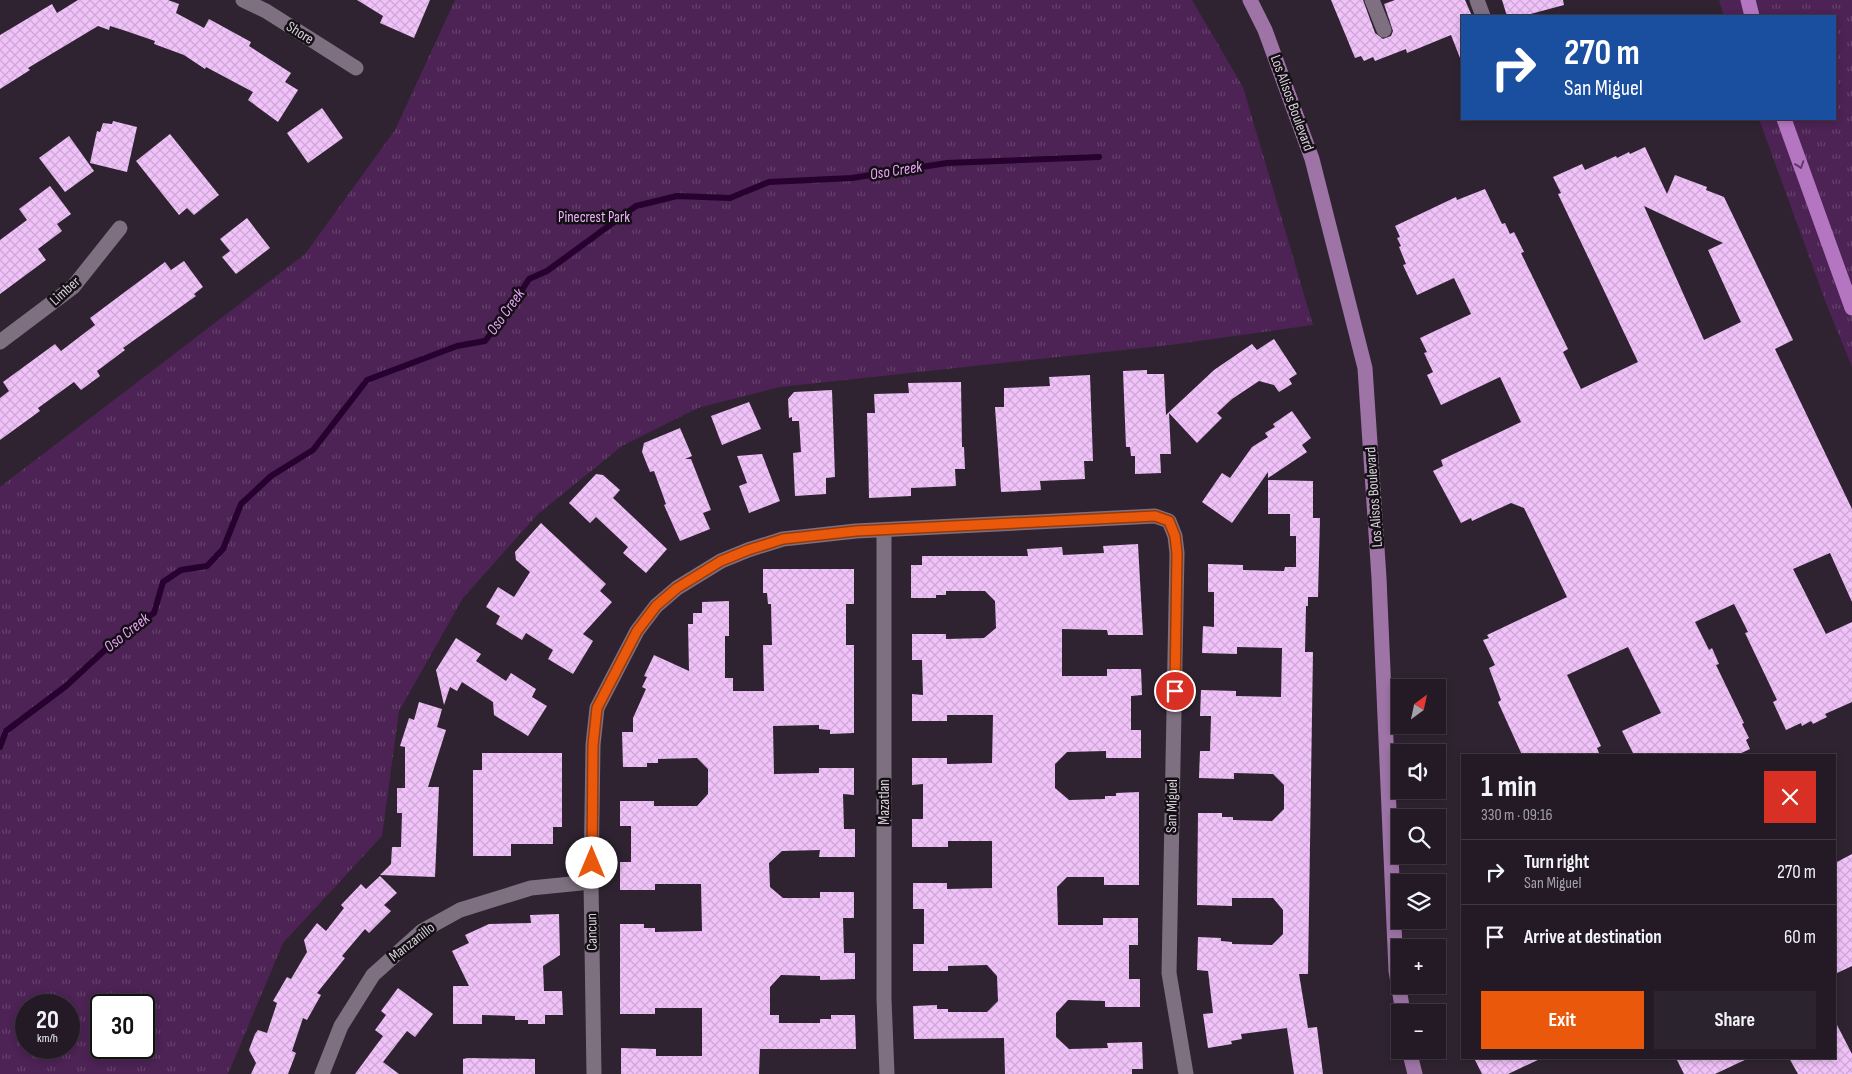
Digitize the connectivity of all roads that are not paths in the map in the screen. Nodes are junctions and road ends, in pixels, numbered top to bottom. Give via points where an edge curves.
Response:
1 (243, 0) edge
2 (1250, 0) edge
3 (1372, 0) edge
4 (1477, 0) edge
5 (1748, 0) edge
6 (1483, 15) edge
7 (1752, 15) edge
8 (1384, 30) dead end
9 (356, 68) dead end
10 (1784, 120) edge
11 (120, 228) dead end
12 (1852, 308) edge
13 (0, 342) edge
14 (884, 531) junction
15 (1175, 536) joint
16 (591, 882) junction
17 (1402, 1004) edge
18 (1411, 1059) edge
19 (322, 1074) edge
20 (594, 1074) edge
21 (887, 1074) edge
22 (1186, 1074) edge
23 (1415, 1074) edge

1 - 9 street, Shore
2 - 17 main road, Los Alisos Boulevard via 1265,30 1312,159 1365,368 1379,578 1396,971
3 - 8 street
4 - 6 street
5 - 7 highway
10 -> 12 highway
11 - 13 street, Limber via 73,287
14 - 15 street, Cancun via 1155,516 1169,521
14 - 16 street, Cancun via 783,539 748,550 721,561 677,588 656,606 637,631 597,708 593,745
14 - 21 street, Mazatlan via 884,1000
15 - 22 street, San Miguel via 1168,973
16 - 19 street, Manzanillo via 531,888 460,910 422,931 373,975 341,1026
16 - 20 street, Cancun
18 - 23 main road

